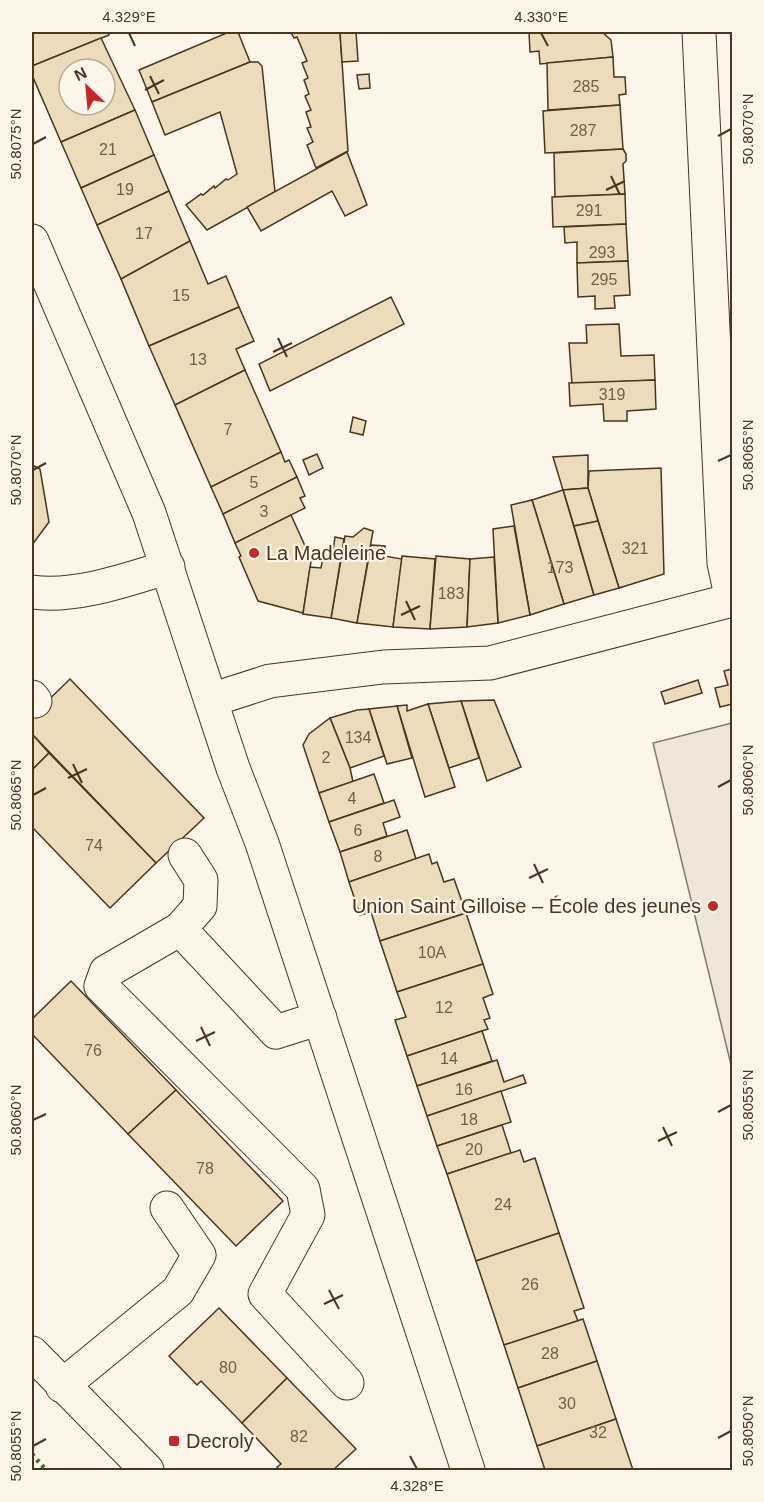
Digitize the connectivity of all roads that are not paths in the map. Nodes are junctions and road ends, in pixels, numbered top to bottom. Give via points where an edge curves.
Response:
1 (699, 32) edge
2 (32, 241) edge
3 (168, 567) junction
4 (32, 592) edge
5 (732, 600) edge
6 (211, 699) junction
7 (185, 855) dead end
8 (180, 929) junction
9 (320, 1018) junction
10 (167, 1208) dead end
11 (32, 1353) edge
12 (347, 1383) dead end
13 (62, 1386) junction
14 (147, 1470) edge
15 (468, 1470) edge

1 - 5 street via 724,563
2 - 3 street via 149,513
3 - 4 street via 52,595
3 - 6 street
5 - 6 street via 490,663 383,667 293,678
6 - 9 street
7 - 8 street via 201,880 200,906
8 - 9 street via 276,1032
8 - 12 street via 106,972 101,986 303,1189 308,1215 265,1294
9 - 15 street
10 - 13 street via 199,1255 178,1291
11 - 13 street
13 - 14 street

